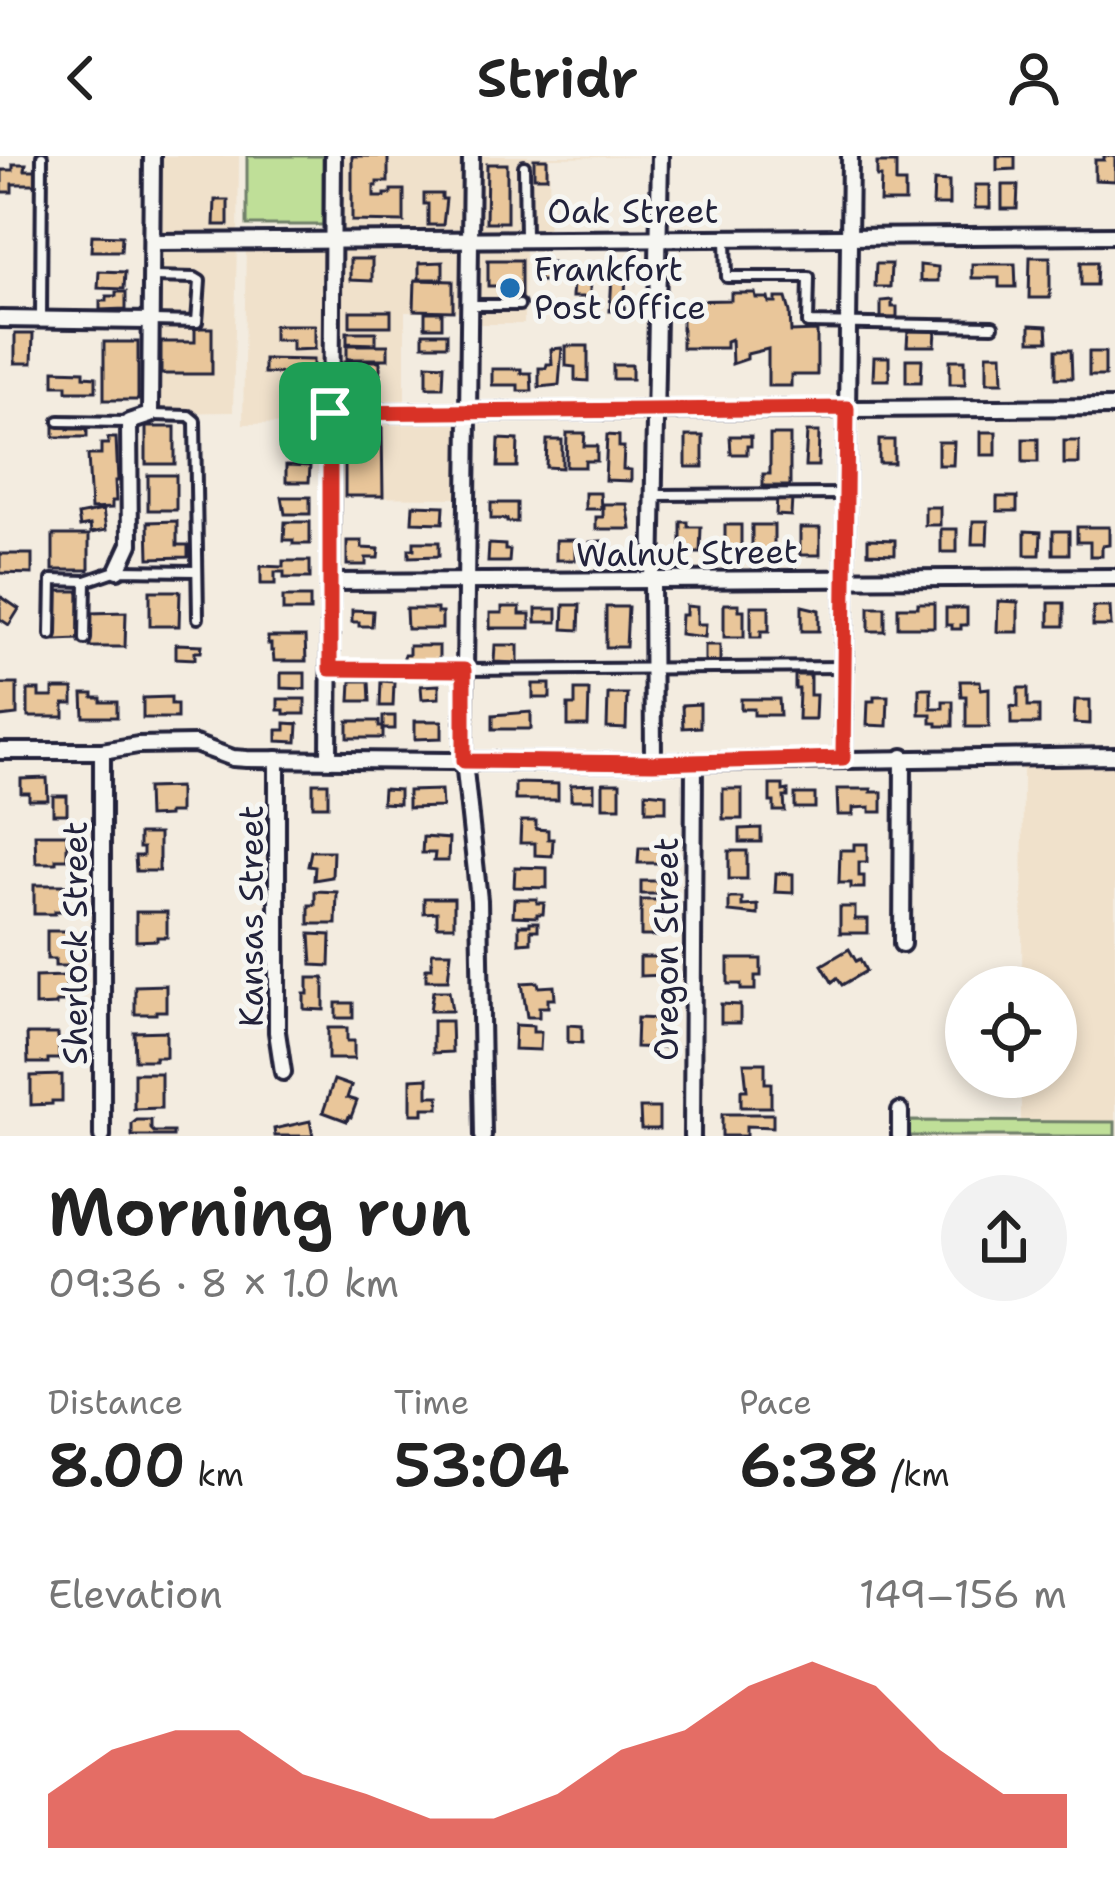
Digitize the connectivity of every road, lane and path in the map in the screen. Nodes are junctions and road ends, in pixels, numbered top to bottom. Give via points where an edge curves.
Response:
1 (42, 156) edge
2 (152, 156) edge
3 (333, 156) edge
4 (475, 156) edge
5 (660, 156) edge
6 (850, 156) edge
7 (524, 166) dead end
8 (1115, 236) edge
9 (659, 238) junction
10 (727, 238) junction
11 (850, 238) junction
12 (470, 239) junction
13 (525, 239) junction
14 (332, 241) junction
15 (152, 242) junction
16 (151, 277) junction
17 (469, 305) junction
18 (519, 305) dead end
19 (0, 319) edge
20 (40, 319) junction
21 (150, 321) junction
22 (848, 324) junction
23 (993, 326) dead end
24 (1115, 407) edge
25 (847, 408) junction
26 (656, 410) junction
27 (466, 412) junction
28 (330, 413) junction
29 (150, 415) junction
30 (59, 421) dead end
31 (129, 422) junction
32 (846, 494) junction
33 (654, 495) junction
34 (118, 570) junction
35 (197, 571) junction
36 (1115, 577) edge
37 (845, 578) junction
38 (86, 580) junction
39 (652, 581) junction
40 (331, 582) junction
41 (465, 582) junction
42 (198, 618) dead end
43 (51, 634) dead end
44 (85, 639) dead end
45 (844, 667) junction
46 (330, 669) junction
47 (653, 669) junction
48 (464, 670) junction
49 (0, 751) edge
50 (102, 751) junction
51 (843, 758) junction
52 (903, 758) junction
53 (277, 759) junction
54 (329, 759) junction
55 (1113, 759) edge
56 (464, 761) junction
57 (694, 762) junction
58 (653, 763) junction
59 (902, 944) dead end
60 (283, 1072) dead end
61 (900, 1112) dead end
62 (102, 1136) edge
63 (483, 1136) edge
64 (692, 1136) edge
65 (900, 1136) edge

1 - 20 lane
2 - 15 street
3 - 14 street
4 - 12 street
5 - 9 street
6 - 11 street
7 - 13 lane
8 - 11 street, Oak Street
9 - 10 street, Oak Street
9 - 13 street, Oak Street
9 - 26 street
10 - 11 street, Oak Street
10 - 22 lane via 727,277 809,277 808,323
11 - 22 street
12 - 13 street, Oak Street
12 - 14 street, Oak Street
12 - 17 street
14 - 15 street, Oak Street
14 - 28 street
15 - 16 street
16 - 21 street
16 - 21 lane via 195,278 200,288 197,322
17 - 18 lane
17 - 27 street
19 - 20 street
20 - 21 street
21 - 29 street
22 - 23 lane
22 - 25 street
24 - 25 street
25 - 26 street
25 - 32 street
26 - 27 street
26 - 33 street
27 - 28 street
27 - 41 street
28 - 40 street
29 - 31 street
29 - 35 lane via 195,421
30 - 31 lane
31 - 34 street via 130,544
32 - 33 lane
32 - 37 street
33 - 39 street
34 - 35 lane
34 - 38 lane
35 - 42 lane
36 - 37 street, Walnut Street
37 - 39 street, Walnut Street
37 - 45 street
38 - 43 lane via 52,580
38 - 44 lane
39 - 41 street, Walnut Street
39 - 47 street
40 - 41 street, Walnut Street
40 - 46 street
41 - 48 street
45 - 47 lane
45 - 51 street
46 - 48 lane
46 - 54 street
47 - 48 lane
47 - 58 street
48 - 56 street
49 - 50 street
50 - 53 street via 195,744 233,758
50 - 62 street, Sherlock Street
51 - 52 street
51 - 57 street
52 - 55 street
52 - 59 street
53 - 54 street
53 - 60 street, Kansas Street
54 - 56 street
56 - 58 street
56 - 63 street via 478,900
57 - 58 street
57 - 64 street, Oregon Street
61 - 65 street

